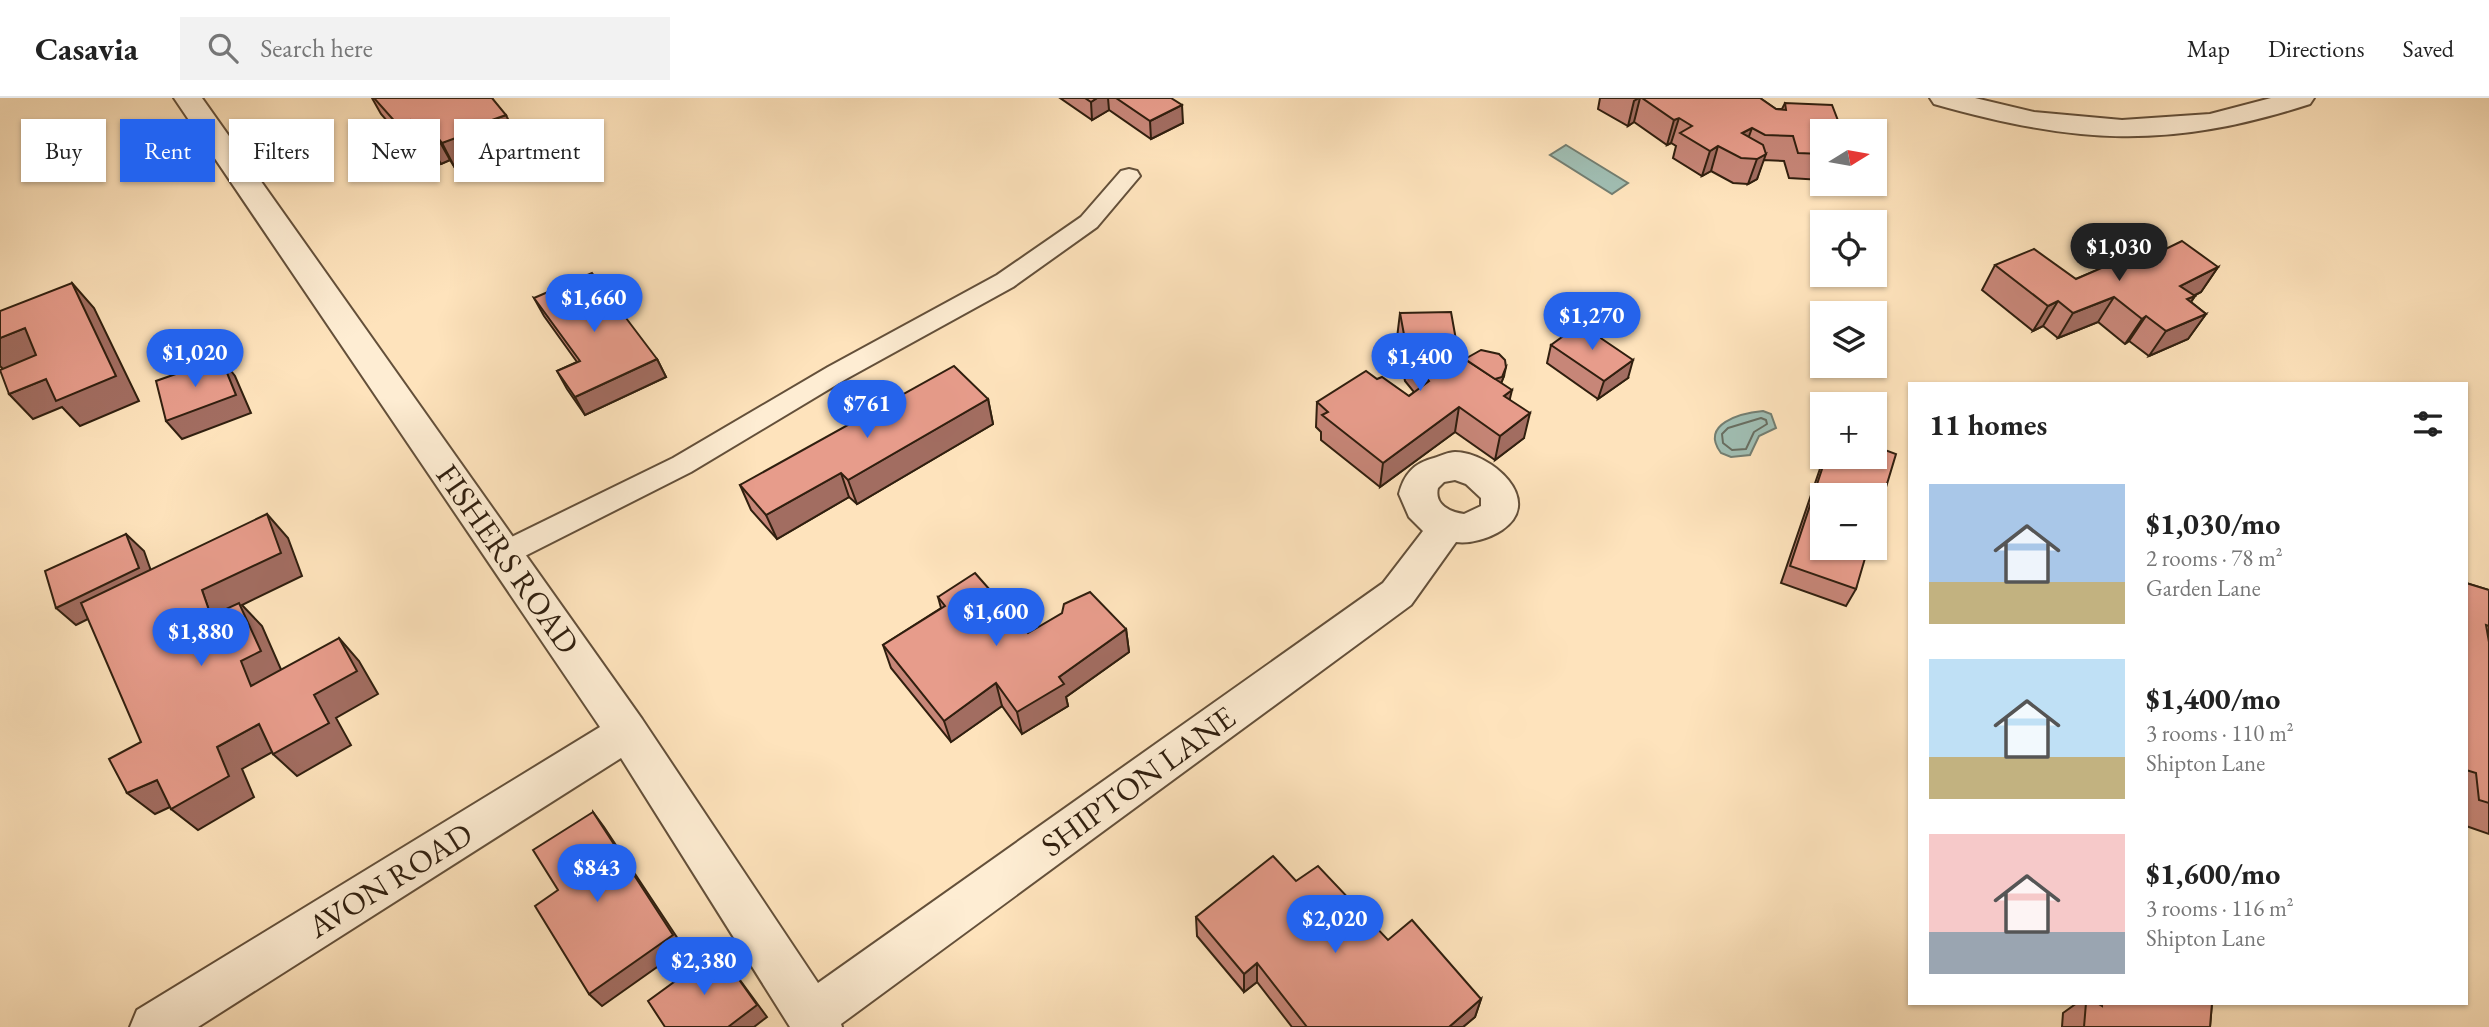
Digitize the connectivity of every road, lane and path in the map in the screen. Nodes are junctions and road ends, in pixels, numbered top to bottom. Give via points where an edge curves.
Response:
1 (188, 98) edge
2 (1944, 98) edge
3 (2300, 98) edge
4 (1129, 176) dead end
5 (1447, 526) dead end
6 (505, 553) junction
7 (626, 732) junction
8 (815, 1022) edge
9 (154, 1027) edge

1 - 6 street, FISHERS ROAD
2 - 3 street via 2025,119 2123,131 2214,123
4 - 6 lane via 1089,222 1005,281 682,465
5 - 8 street, SHIPTON LANE via 1397,594
6 - 7 street, FISHERS ROAD
7 - 8 street, FISHERS ROAD
7 - 9 street, AVON ROAD

